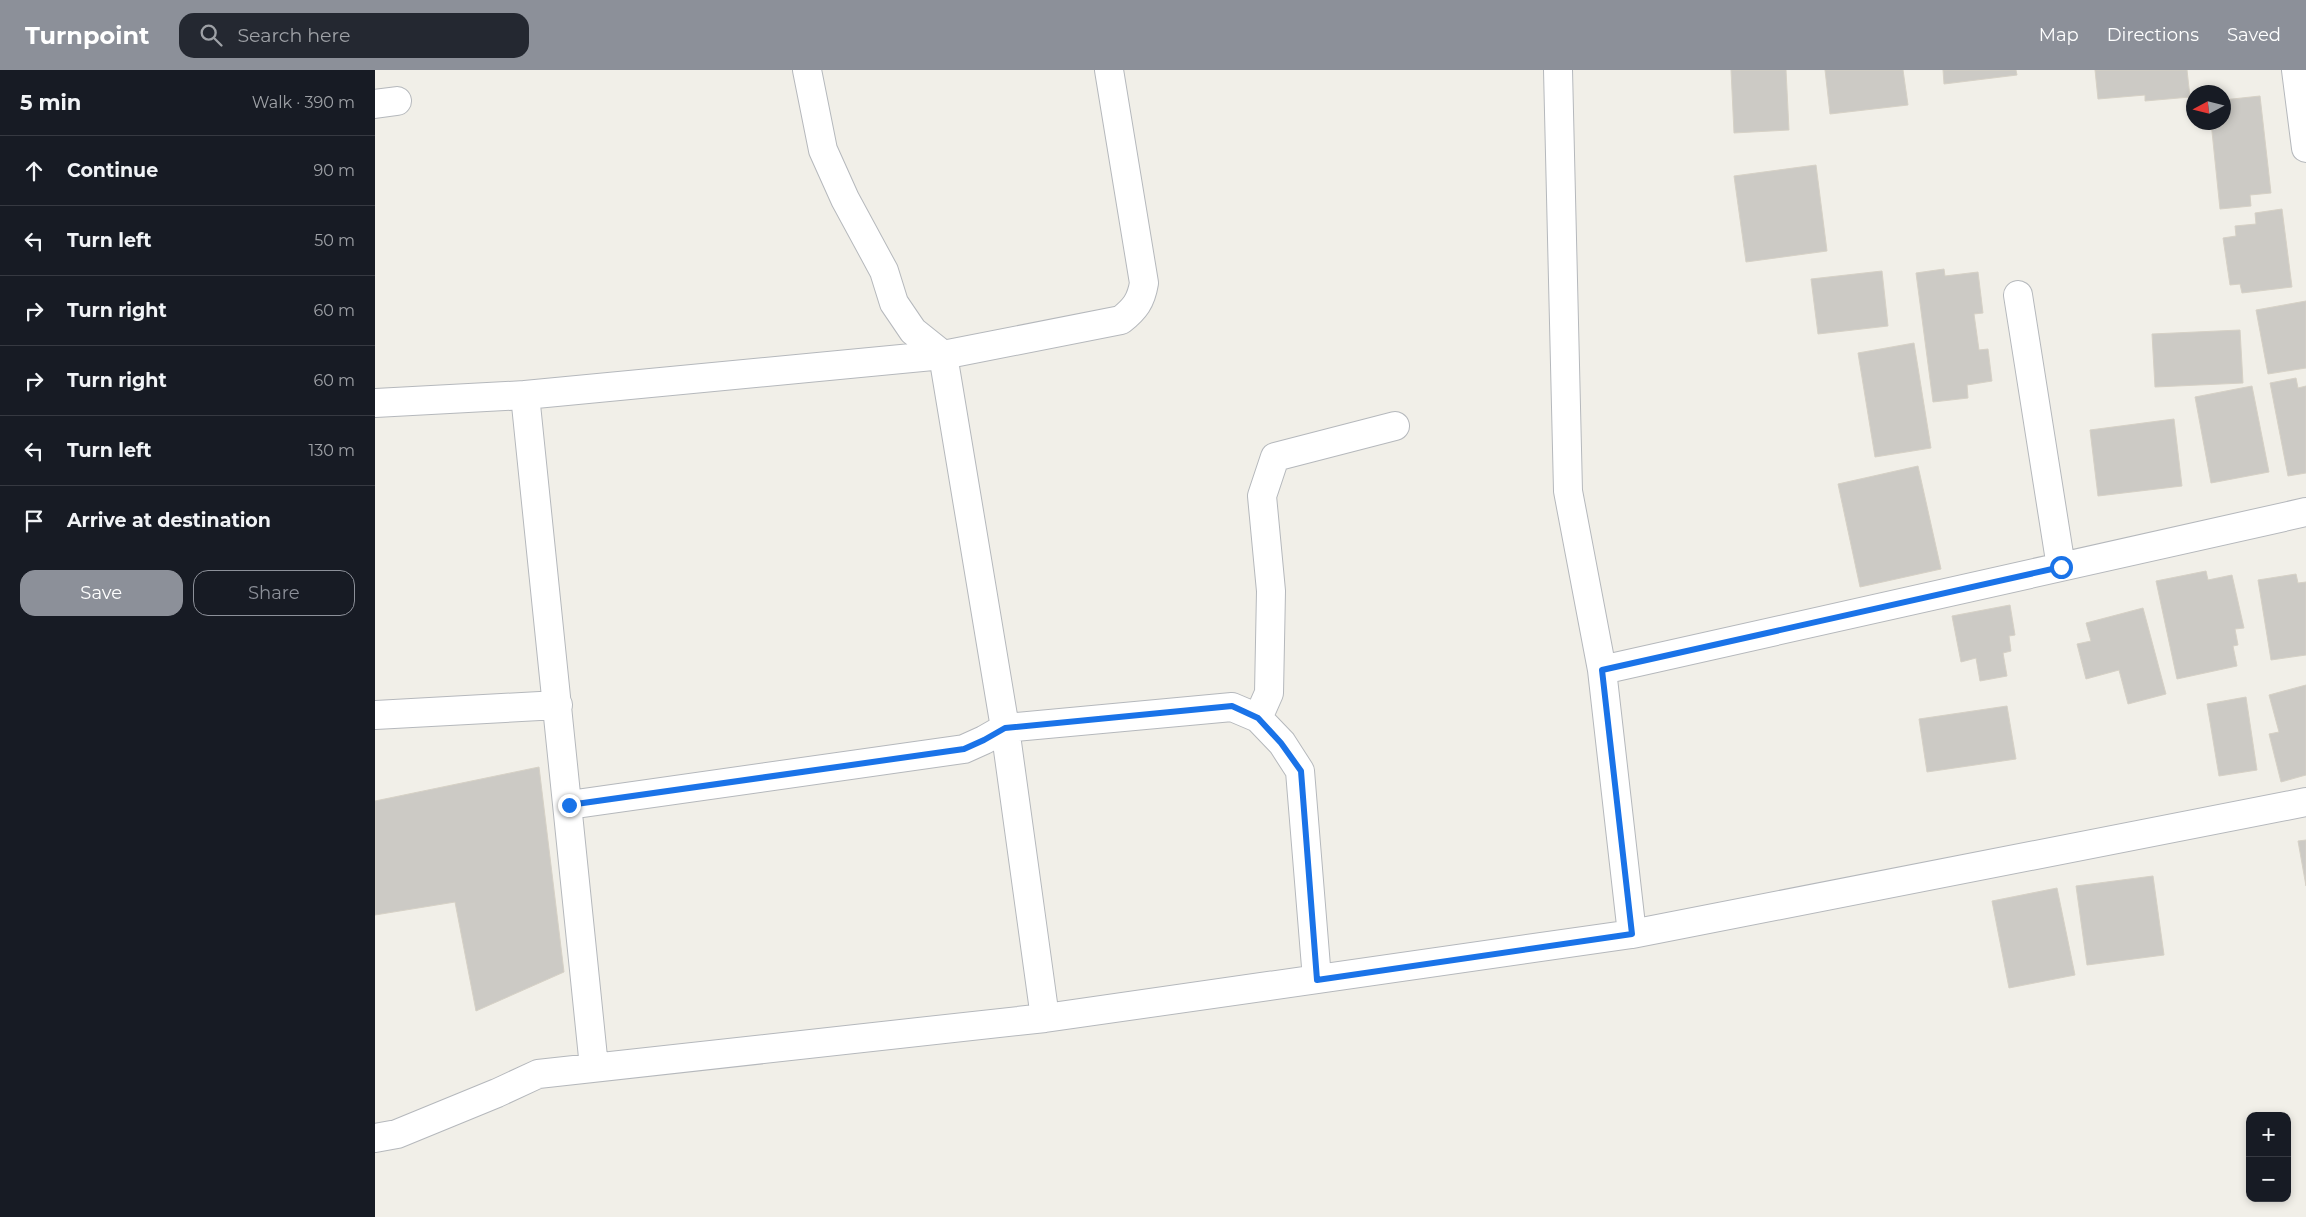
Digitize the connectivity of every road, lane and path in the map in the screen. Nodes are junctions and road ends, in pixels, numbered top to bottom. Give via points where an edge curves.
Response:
1 (807, 70) edge
2 (1109, 70) edge
3 (1558, 70) edge
4 (2296, 70) edge
5 (2306, 148) edge
6 (2018, 295) dead end
7 (943, 355) junction
8 (525, 395) junction
9 (375, 403) edge
10 (1395, 426) dead end
11 (2306, 512) edge
12 (2061, 567) junction
13 (1602, 670) junction
14 (558, 705) junction
15 (375, 715) edge
16 (1258, 718) junction
17 (1005, 728) junction
18 (2306, 802) edge
19 (569, 805) junction
20 (1632, 934) junction
21 (1317, 980) junction
22 (1045, 1018) junction
23 (595, 1067) junction
24 (375, 1138) edge

1 - 7 street via 823,150 884,271 894,303 913,331
2 - 7 street via 1143,283 1141,298 1134,310 1121,320
3 - 13 street via 1568,491
4 - 5 street
6 - 12 street
7 - 8 street
7 - 17 street
8 - 9 street
8 - 14 street
10 - 16 street via 1275,457 1262,496 1271,591 1269,693
11 - 12 street
12 - 13 street
13 - 20 street
14 - 15 street
14 - 19 street
16 - 17 street via 1232,706
16 - 21 street via 1301,771
17 - 19 street via 964,749
17 - 22 street
18 - 20 street
19 - 23 street
20 - 21 street
21 - 22 street
22 - 23 street
23 - 24 street via 538,1074 397,1134

